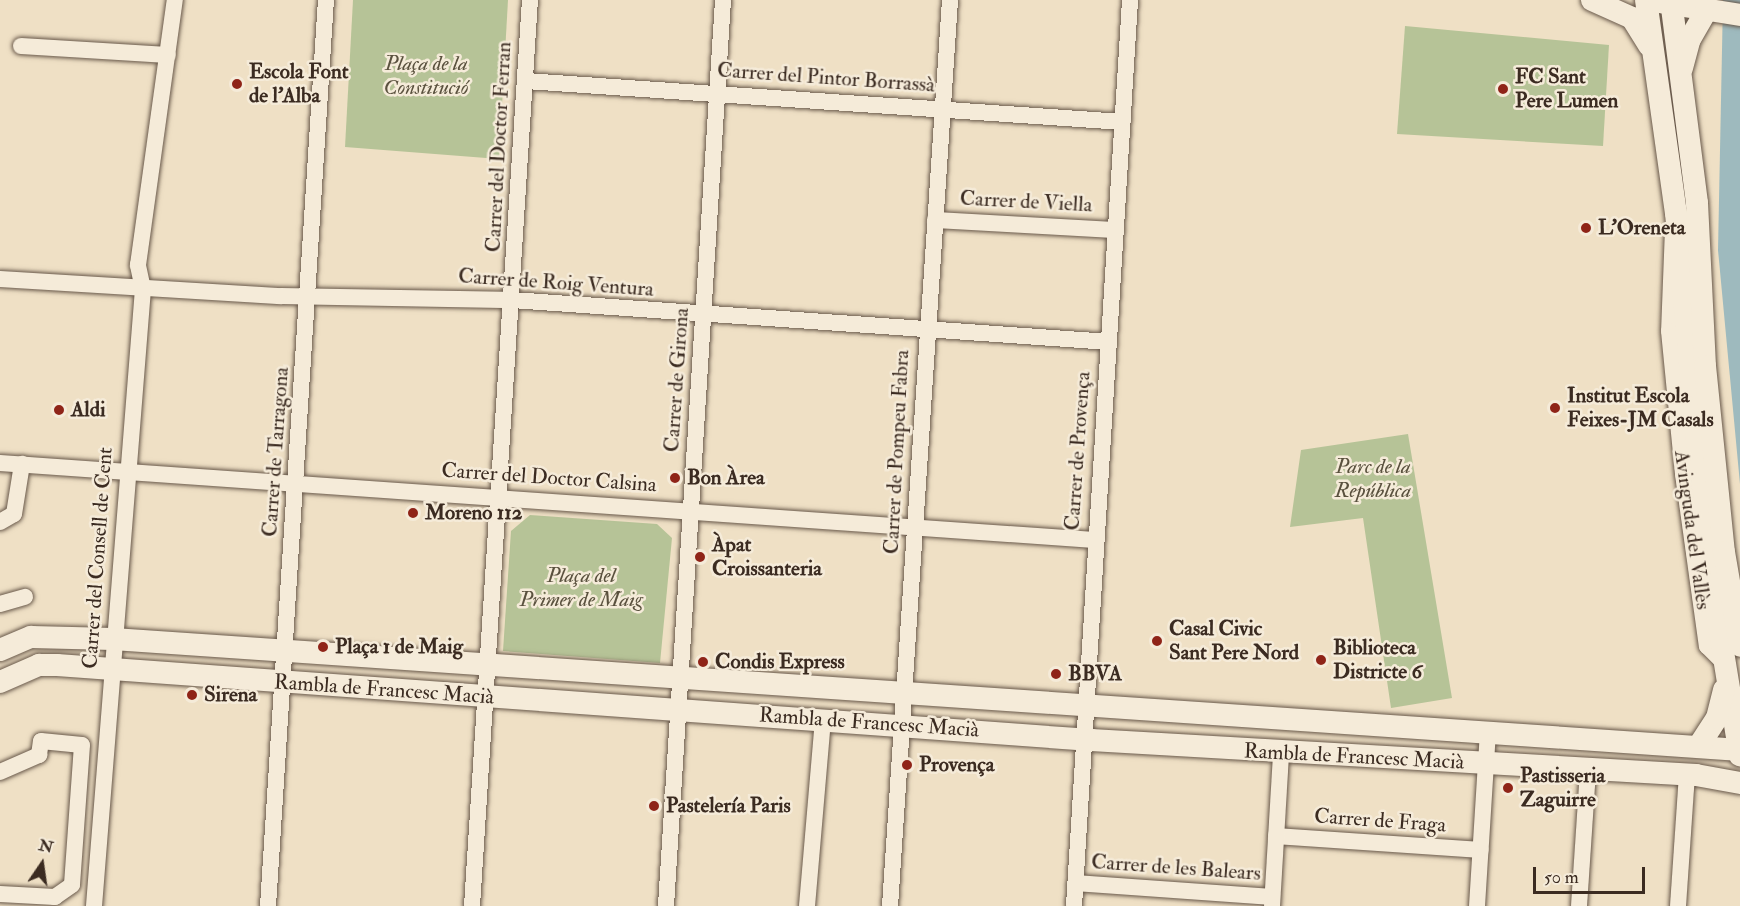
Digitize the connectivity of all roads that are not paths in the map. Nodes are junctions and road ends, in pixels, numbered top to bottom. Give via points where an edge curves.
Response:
1 (175, 0) edge
2 (326, 0) edge
3 (530, 0) edge
4 (723, 0) edge
5 (950, 0) edge
6 (1130, 0) edge
7 (1646, 0) edge
8 (1595, 1) edge
9 (1671, 2) edge
10 (1707, 9) junction
11 (1740, 15) edge
12 (21, 46) dead end
13 (1653, 53) junction
14 (168, 55) junction
15 (1680, 78) junction
16 (526, 81) junction
17 (718, 93) junction
18 (944, 108) junction
19 (1122, 122) junction
20 (935, 220) junction
21 (1115, 230) junction
22 (0, 279) edge
23 (142, 289) junction
24 (309, 297) junction
25 (512, 300) junction
26 (704, 316) junction
27 (927, 328) junction
28 (1109, 342) junction
29 (0, 463) edge
30 (22, 464) junction
31 (127, 472) junction
32 (297, 484) junction
33 (498, 496) junction
34 (692, 511) junction
35 (0, 522) edge
36 (916, 527) junction
37 (1094, 540) junction
38 (25, 597) dead end
39 (0, 604) edge
40 (113, 639) junction
41 (1740, 646) edge
42 (284, 649) junction
43 (0, 650) edge
44 (489, 666) junction
45 (112, 668) junction
46 (681, 681) junction
47 (0, 682) edge
48 (282, 682) junction
49 (1725, 686) junction
50 (904, 694) junction
51 (488, 697) junction
52 (1087, 705) junction
53 (679, 710) junction
54 (823, 719) junction
55 (902, 724) junction
56 (1488, 731) junction
57 (1085, 739) junction
58 (1700, 744) junction
59 (1739, 751) edge
60 (1281, 753) junction
61 (1486, 765) junction
62 (1588, 771) junction
63 (0, 772) edge
64 (1687, 775) junction
65 (1740, 783) edge
66 (1276, 836) junction
67 (1481, 850) junction
68 (1076, 883) junction
69 (0, 894) edge
70 (1272, 902) edge
71 (94, 906) edge
72 (268, 906) edge
73 (472, 906) edge
74 (666, 906) edge
75 (807, 906) edge
76 (890, 906) edge
77 (1074, 906) edge
78 (1477, 906) edge
79 (1579, 906) edge
80 (1678, 906) edge

1 - 14 street, Carrer del Consell de Cent
2 - 24 street, Carrer de Tarragona
3 - 16 street, Carrer del Doctor Ferran
4 - 17 street, Carrer de Girona
5 - 18 street, Carrer de Pompeu Fabra
6 - 19 street, Carrer de Provença
7 - 9 street
7 - 13 street, Avinguda del Vallès
8 - 13 street, Avinguda del Vallès via 1632,18
9 - 10 street
9 - 15 street, Avinguda del Vallès
10 - 11 street
10 - 15 street, Avinguda del Vallès via 1690,39
12 - 14 street
13 - 49 street, Avinguda del Vallès via 1676,213 1687,372
14 - 23 street, Carrer del Consell de Cent via 138,266
15 - 41 street, Avinguda del Vallès via 1697,203 1705,366 1724,552
16 - 17 street, Carrer del Pintor Borrassà
16 - 25 street, Carrer del Doctor Ferran
17 - 18 street, Carrer del Pintor Borrassà
17 - 26 street, Carrer de Girona
18 - 19 street, Carrer del Pintor Borrassà
18 - 20 street, Carrer de Pompeu Fabra
19 - 21 street, Carrer de Provença
20 - 21 street, Carrer de Viella
20 - 27 street, Carrer de Pompeu Fabra
21 - 28 street, Carrer de Provença
22 - 23 street, Carrer de Roig Ventura
23 - 24 street, Carrer de Roig Ventura
23 - 31 street, Carrer del Consell de Cent
24 - 25 street, Carrer de Roig Ventura
24 - 32 street, Carrer de Tarragona
25 - 26 street, Carrer de Roig Ventura
25 - 33 street, Carrer del Doctor Ferran
26 - 27 street, Carrer de Roig Ventura
26 - 34 street, Carrer de Girona
27 - 28 street, Carrer de Roig Ventura
27 - 36 street, Carrer de Pompeu Fabra
28 - 37 street, Carrer de Provença
29 - 30 street, Carrer del Doctor Calsina
30 - 31 street, Carrer del Doctor Calsina
30 - 35 street via 14,514
31 - 32 street, Carrer del Doctor Calsina
31 - 40 street, Carrer del Consell de Cent
32 - 33 street, Carrer del Doctor Calsina
32 - 42 street, Carrer de Tarragona
33 - 34 street, Carrer del Doctor Calsina
33 - 44 street, Carrer del Doctor Ferran
34 - 36 street, Carrer del Doctor Calsina
34 - 46 street, Carrer de Girona
36 - 37 street, Carrer del Doctor Calsina
36 - 50 street, Carrer de Pompeu Fabra
37 - 52 street, Carrer de Provença
38 - 39 street
40 - 42 street, Rambla de Francesc Macià
40 - 43 street, Rambla de Francesc Macià via 31,637
40 - 45 street, Carrer del Consell de Cent
42 - 44 street, Rambla de Francesc Macià
42 - 48 street, Carrer de Tarragona
44 - 46 street, Rambla de Francesc Macià
44 - 51 street, Carrer del Doctor Ferran
45 - 47 street, Rambla de Francesc Macià via 39,665
45 - 48 street, Rambla de Francesc Macià
45 - 71 street, Carrer del Consell de Cent
46 - 50 street, Rambla de Francesc Macià
46 - 53 street, Carrer de Girona
48 - 51 street, Rambla de Francesc Macià
48 - 72 street, Carrer de Tarragona
49 - 58 street, Avinguda del Vallès via 1717,718
49 - 59 street, Avinguda del Vallès
50 - 52 street, Rambla de Francesc Macià
50 - 55 street, Carrer de Pompeu Fabra
51 - 53 street, Rambla de Francesc Macià
51 - 73 street, Carrer del Doctor Ferran
52 - 56 street, Rambla de Francesc Macià
52 - 57 street, Carrer de Provença
53 - 54 street, Rambla de Francesc Macià
53 - 74 street, Carrer de Girona
54 - 55 street, Rambla de Francesc Macià
54 - 75 street
55 - 57 street, Rambla de Francesc Macià
55 - 76 street, Carrer de Pompeu Fabra
56 - 58 street, Rambla de Francesc Macià
56 - 61 street
57 - 60 street, Rambla de Francesc Macià
57 - 68 street, Carrer de Provença
58 - 59 street, Rambla de Francesc Macià
60 - 61 street, Rambla de Francesc Macià
60 - 66 street
61 - 62 street, Rambla de Francesc Macià
61 - 67 street
62 - 64 street, Rambla de Francesc Macià
62 - 79 street
63 - 69 street via 39,755 41,741 82,745 72,885 55,897
64 - 65 street, Rambla de Francesc Macià
64 - 80 street
66 - 67 street, Carrer de Fraga
66 - 70 street
67 - 78 street
68 - 70 street, Carrer de les Balears
68 - 77 street, Carrer de Provença

